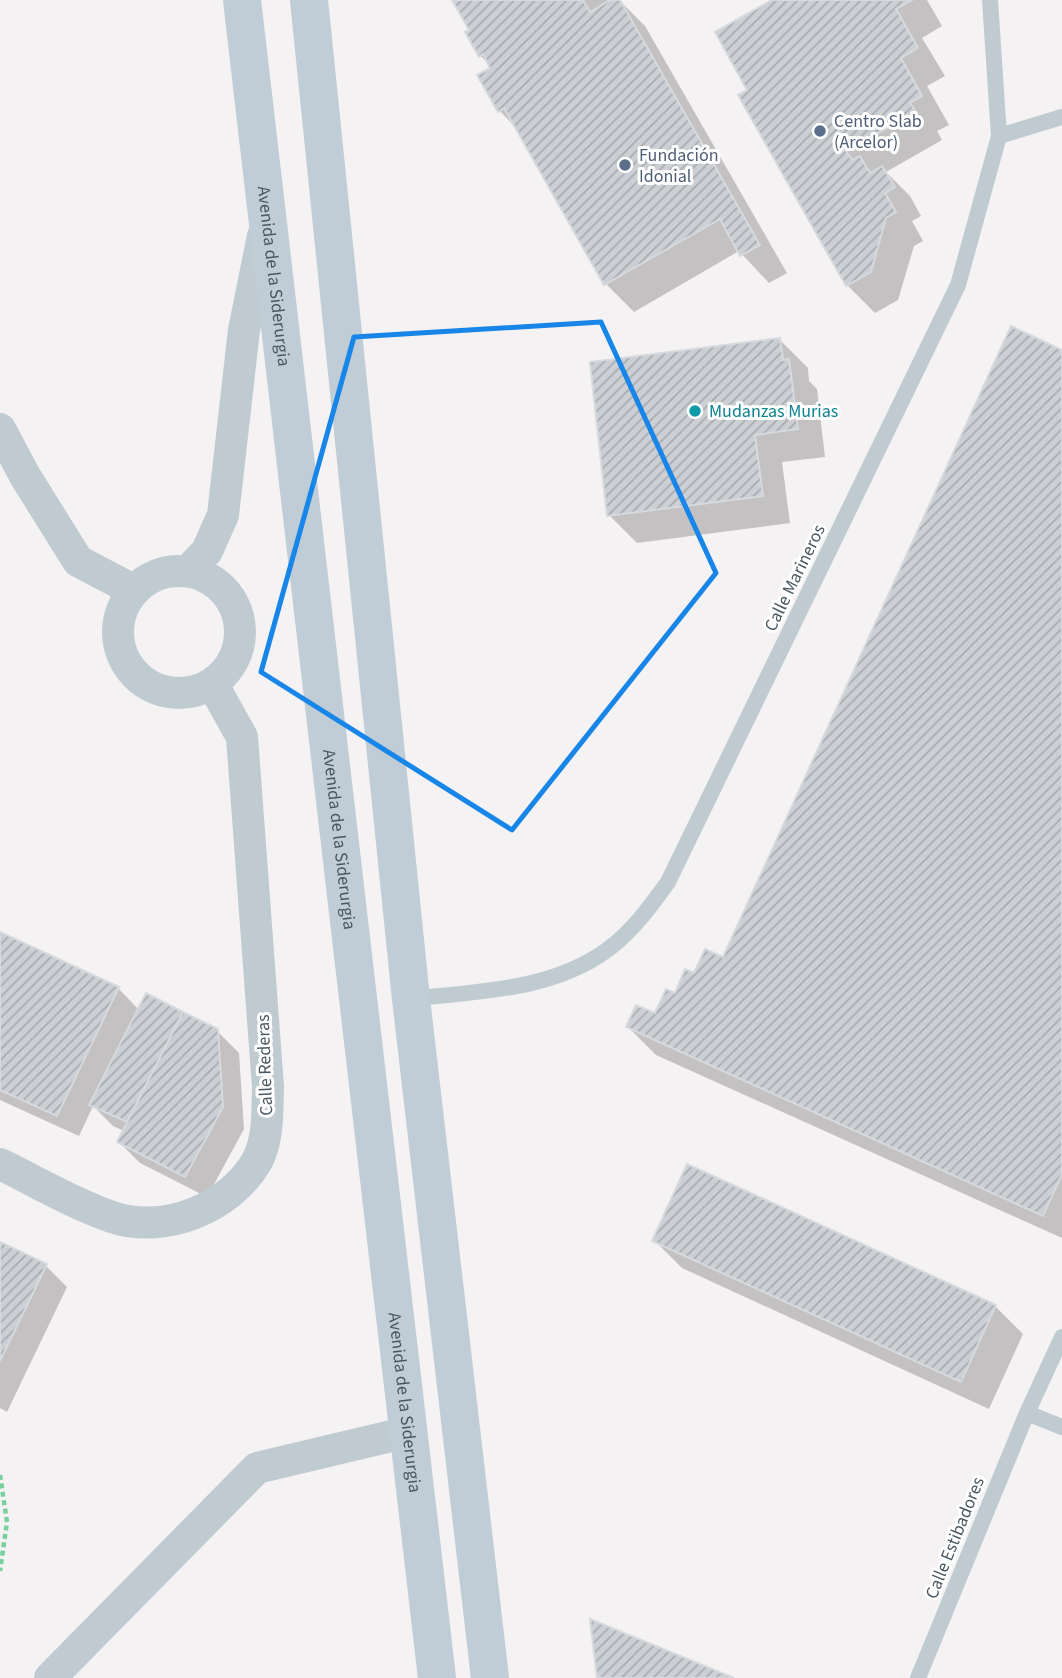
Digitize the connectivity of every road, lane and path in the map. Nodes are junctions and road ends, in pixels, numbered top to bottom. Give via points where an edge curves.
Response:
1 (242, 0) edge
2 (309, 0) edge
3 (990, 0) edge
4 (1062, 117) edge
5 (999, 136) junction
6 (267, 217) junction
7 (0, 429) edge
8 (188, 571) junction
9 (134, 590) junction
10 (213, 685) junction
11 (411, 999) junction
12 (0, 1164) edge
13 (1062, 1337) edge
14 (1027, 1413) junction
15 (1062, 1427) edge
16 (408, 1432) junction
17 (0, 1475) edge
18 (0, 1571) edge
19 (50, 1678) edge
20 (437, 1678) edge
21 (491, 1678) edge
22 (918, 1678) edge

1 - 6 street, Avenida de la Siderurgia
2 - 11 street
3 - 5 lane, Calle Marineros
4 - 5 lane
5 - 11 lane, Calle Marineros via 958,285 668,882 640,920 607,950 568,972 526,985
6 - 8 street via 244,330 223,515 207,551
6 - 16 street, Avenida de la Siderurgia
7 - 9 street via 78,561
8 - 9 street via 158,573
8 - 10 street via 216,582 235,605 241,634 234,663
9 - 10 street via 119,616 118,645 131,673 155,690 185,694
10 - 12 street, Calle Rederas via 242,737 268,1087 267,1134 257,1160 217,1204 154,1223 112,1217
11 - 21 street
13 - 14 lane, Calle Estibadores
14 - 15 lane
14 - 22 lane, Calle Estibadores
16 - 19 street via 257,1468
16 - 20 street, Avenida de la Siderurgia
17 - 18 path via 7,1522

